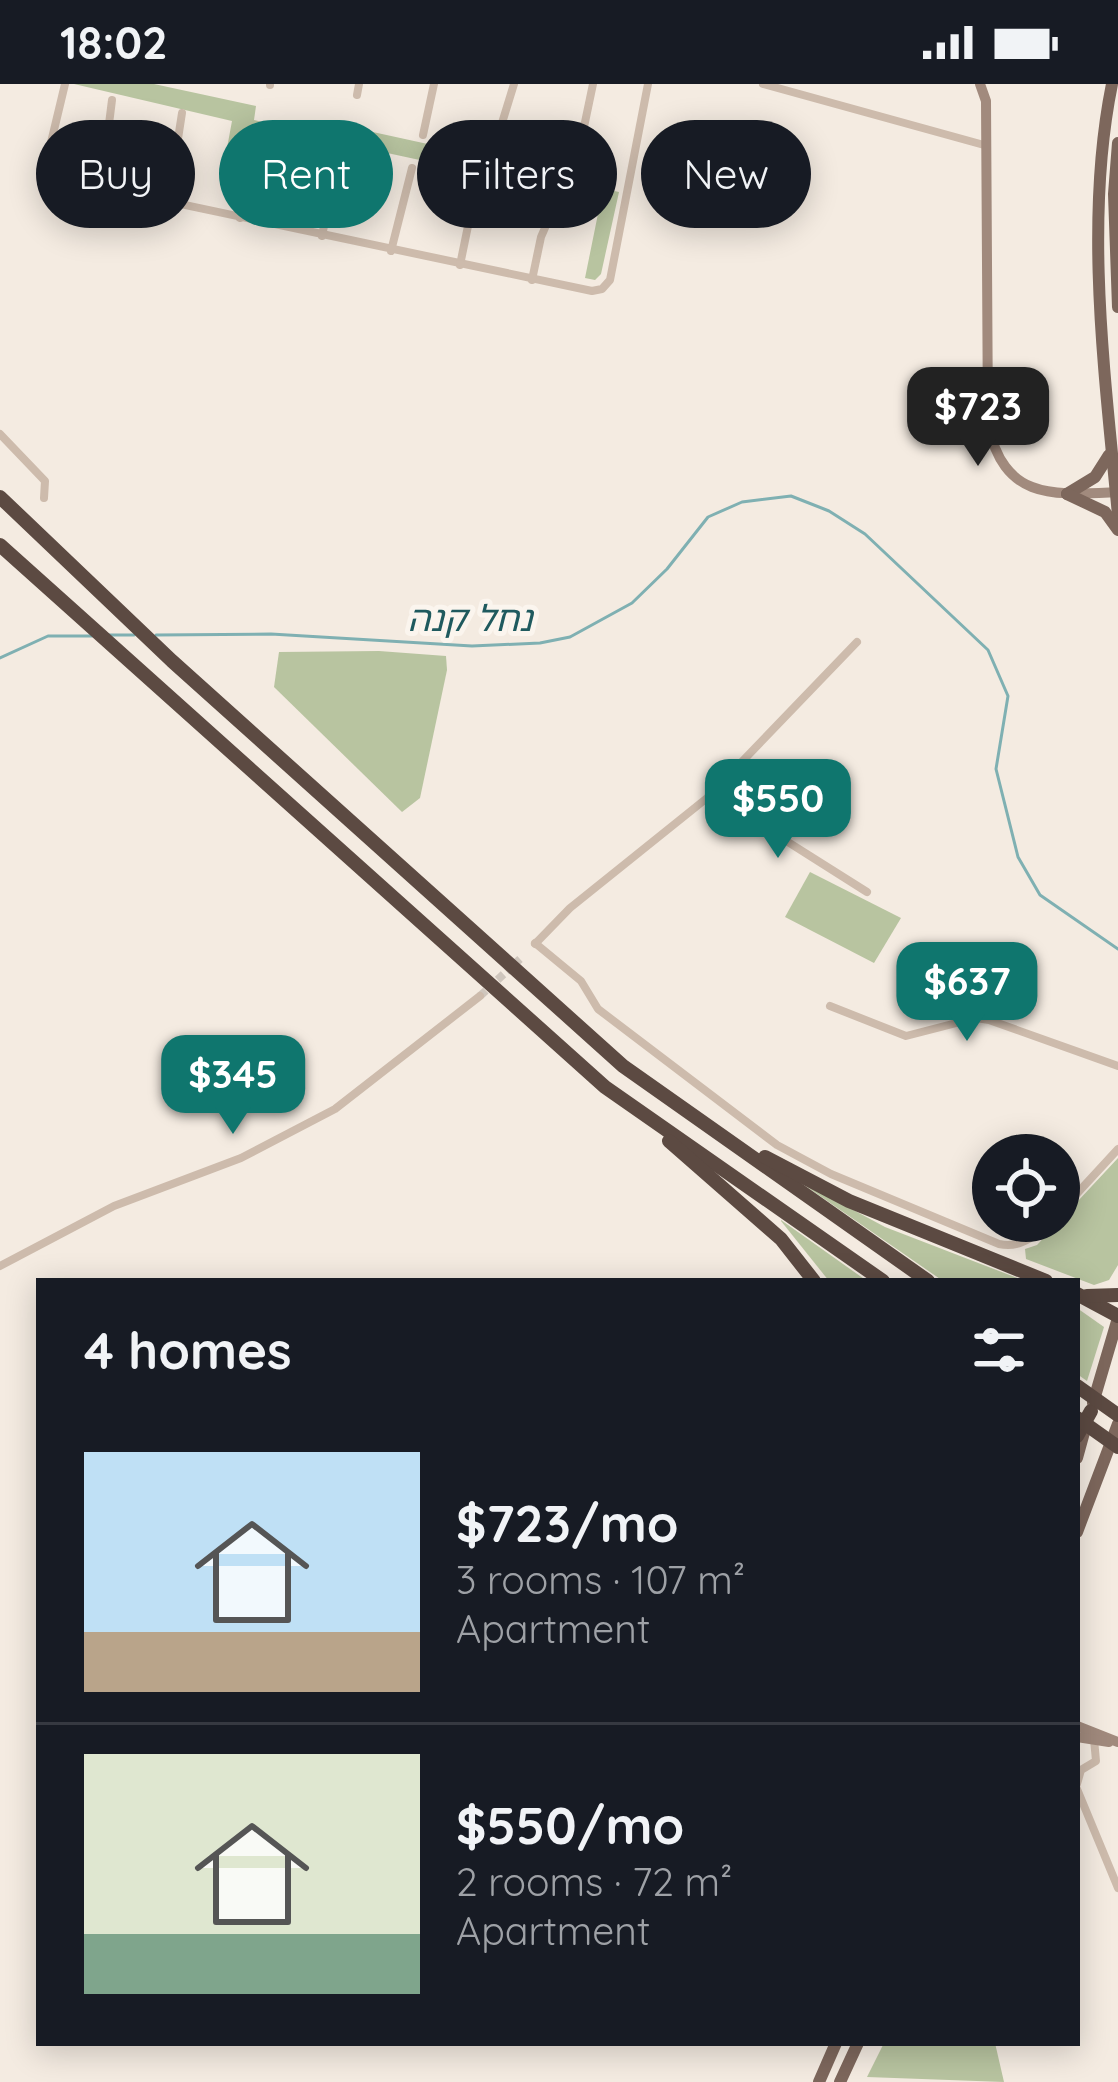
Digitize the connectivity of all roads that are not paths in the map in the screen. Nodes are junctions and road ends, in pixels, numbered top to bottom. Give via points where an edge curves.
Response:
1 (65, 84) edge
2 (434, 84) edge
3 (514, 84) edge
4 (593, 84) edge
5 (648, 84) edge
6 (763, 84) edge
7 (980, 84) edge
8 (1112, 84) edge
9 (112, 100) dead end
10 (182, 113) dead end
11 (58, 120) edge
12 (110, 120) edge
13 (181, 120) edge
14 (426, 120) edge
15 (503, 120) edge
16 (585, 120) edge
17 (1118, 143) edge
18 (984, 145) junction
19 (412, 167) dead end
20 (286, 228) edge
21 (324, 228) edge
22 (468, 228) edge
23 (545, 228) edge
24 (322, 236) junction
25 (392, 250) junction
26 (460, 265) junction
27 (532, 280) junction
28 (1118, 307) edge
29 (0, 434) edge
30 (1111, 440) junction
31 (1117, 492) edge
32 (1067, 494) junction
33 (0, 497) edge
34 (44, 498) dead end
35 (1118, 515) edge
36 (1118, 530) edge
37 (0, 545) edge
38 (857, 642) dead end
39 (712, 794) junction
40 (867, 892) dead end
41 (480, 997) tunnel mouth
42 (830, 1006) dead end
43 (623, 1066) junction
44 (1118, 1066) edge
45 (605, 1087) junction
46 (1118, 1150) edge
47 (1080, 1191) edge
48 (1023, 1242) edge
49 (1008, 1246) junction
50 (0, 1266) edge
51 (1017, 1269) junction
52 (811, 1278) edge
53 (879, 1278) edge
54 (924, 1278) edge
55 (1039, 1278) edge
56 (1118, 1294) edge
57 (1080, 1295) edge
58 (1080, 1296) edge
59 (1118, 1317) edge
60 (1080, 1388) edge
61 (1082, 1418) edge
62 (1118, 1420) edge
63 (1118, 1448) edge
64 (1080, 1524) edge
65 (1080, 1728) edge
66 (1094, 1736) junction
67 (1080, 1737) edge
68 (1118, 1743) edge
69 (1080, 1774) edge
70 (1080, 1794) edge
71 (1118, 1888) edge
72 (835, 2046) edge
73 (857, 2046) edge
74 (819, 2082) edge
75 (840, 2082) edge

1 - 11 street
2 - 14 street
3 - 15 street
4 - 16 street
5 - 27 street via 610,280 592,291
6 - 18 street
7 - 18 street
8 - 30 main road via 1100,158
9 - 12 street
10 - 13 street
17 - 28 main road
18 - 32 street via 988,425 1013,478
19 - 25 street
20 - 24 street
21 - 24 street
22 - 26 street
23 - 27 street
24 - 25 street
25 - 26 street
26 - 27 street
29 - 34 street via 45,481
30 - 31 main road
30 - 32 main road via 1105,466
31 - 32 street
31 - 35 main road
32 - 36 main road via 1106,512
33 - 43 highway
37 - 45 highway
38 - 39 street
39 - 40 street
39 - 49 street via 534,945 581,981 598,1009 777,1145
41 - 50 street via 335,1109
42 - 44 street via 906,1036 989,1019
43 - 51 highway via 818,1186
43 - 54 highway
45 - 52 highway via 758,1218
45 - 53 highway
46 - 47 street
48 - 49 street
49 - 51 street
51 - 55 highway
56 - 57 highway
58 - 59 highway
59 - 61 main road
60 - 62 highway, bridge
61 - 63 highway, bridge
62 - 64 main road
65 - 66 street
66 - 67 street
66 - 68 street
66 - 69 street via 1096,1761
70 - 71 street
72 - 74 main road
73 - 75 main road

